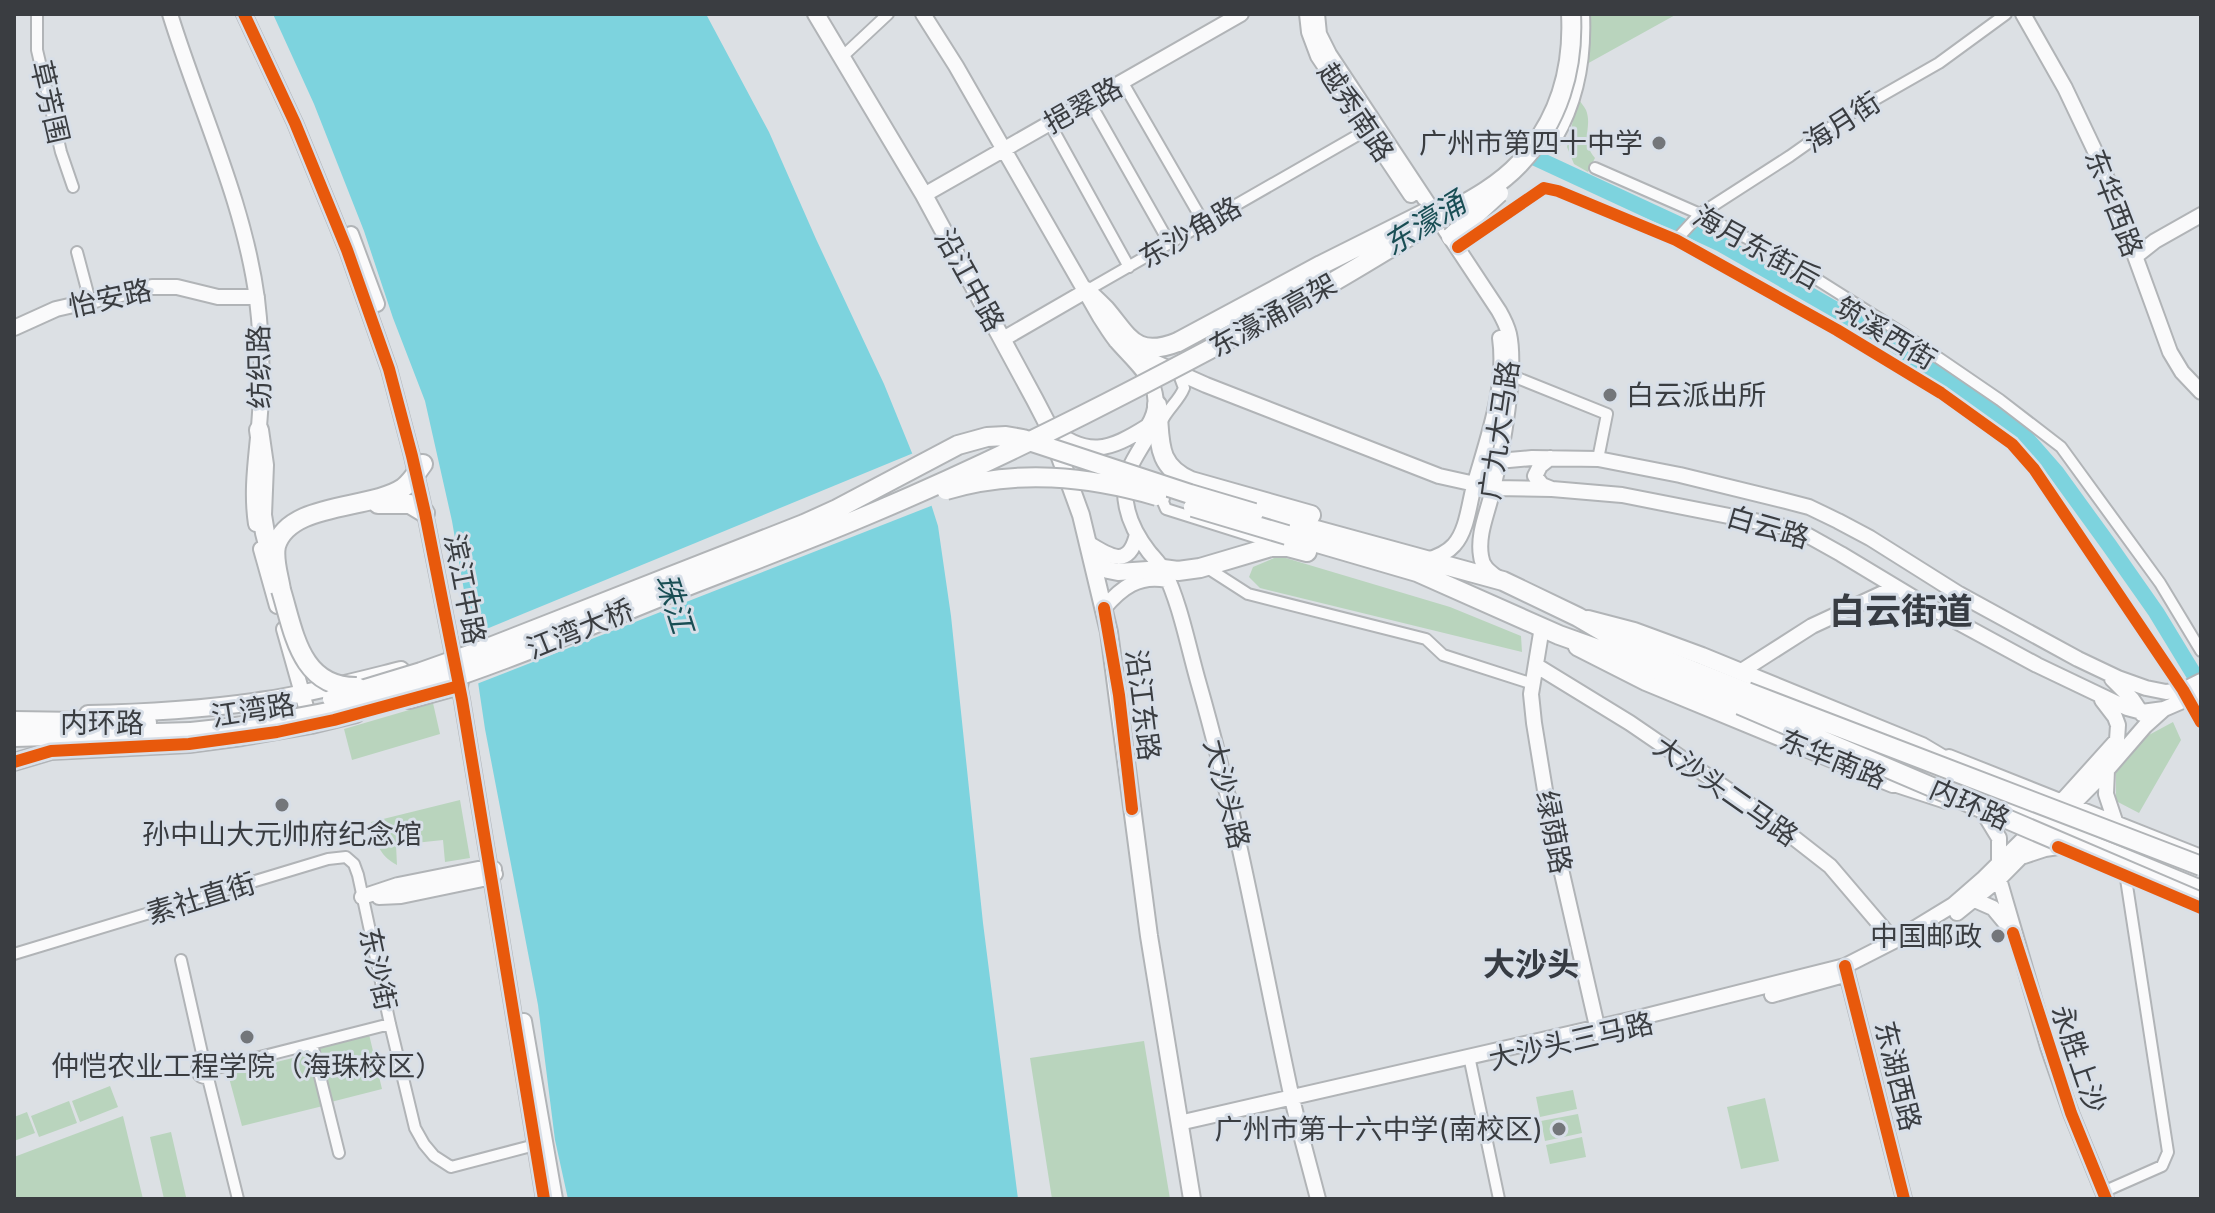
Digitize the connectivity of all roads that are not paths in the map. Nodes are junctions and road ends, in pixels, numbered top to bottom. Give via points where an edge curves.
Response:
1 (37, 14) edge
2 (170, 14) edge
3 (244, 14) edge
4 (254, 14) edge
5 (816, 14) edge
6 (888, 14) edge
7 (923, 14) edge
8 (1241, 14) edge
9 (1307, 14) edge
10 (1317, 14) edge
11 (1571, 14) edge
12 (1580, 14) edge
13 (2006, 14) edge
14 (2023, 14) edge
15 (842, 57) junction
16 (1123, 83) junction
17 (1089, 101) junction
18 (1050, 124) junction
19 (1372, 127) junction
20 (1003, 150) junction
21 (1595, 168) dead end
22 (73, 187) dead end
23 (924, 195) junction
24 (1423, 206) junction
25 (2201, 215) edge
26 (1697, 216) junction
27 (1205, 225) junction
28 (2201, 226) edge
29 (1678, 237) junction
30 (1450, 242) junction
31 (1170, 244) junction
32 (77, 252) dead end
33 (2136, 256) junction
34 (1129, 267) junction
35 (1086, 291) junction
36 (257, 297) junction
37 (90, 301) junction
38 (14, 328) edge
39 (1003, 339) junction
40 (1116, 341) junction
41 (1178, 372) junction
42 (1510, 375) junction
43 (2201, 392) edge
44 (1157, 405) junction
45 (1049, 427) junction
46 (1159, 428) junction
47 (259, 430) junction
48 (1550, 458) junction
49 (1598, 459) junction
50 (1498, 461) junction
51 (420, 468) junction
52 (1186, 479) junction
53 (1475, 484) junction
54 (1493, 488) junction
55 (1552, 489) junction
56 (1773, 497) junction
57 (352, 506) junction
58 (864, 510) junction
59 (425, 513) junction
60 (804, 524) junction
61 (1769, 524) junction
62 (1137, 534) junction
63 (1288, 541) junction
64 (1088, 543) junction
65 (1433, 558) junction
66 (1092, 560) junction
67 (1206, 567) junction
68 (1165, 574) junction
69 (1503, 581) junction
70 (1940, 582) junction
71 (1896, 587) junction
72 (281, 590) junction
73 (1919, 601) junction
74 (1104, 608) junction
75 (1578, 617) junction
76 (1551, 631) junction
77 (2201, 651) edge
78 (454, 653) junction
79 (1537, 666) junction
80 (464, 668) junction
81 (1740, 672) junction
82 (2105, 672) junction
83 (2201, 681) edge
84 (384, 683) junction
85 (1533, 684) junction
86 (459, 686) junction
87 (302, 694) junction
88 (2096, 694) junction
89 (2190, 694) edge
90 (1744, 698) junction
91 (2164, 709) junction
92 (2140, 711) junction
93 (14, 719) edge
94 (2201, 722) edge
95 (1863, 723) junction
96 (311, 725) junction
97 (2145, 726) junction
98 (190, 727) junction
99 (14, 737) edge
100 (40, 738) junction
101 (14, 745) edge
102 (1922, 746) junction
103 (14, 762) edge
104 (1841, 763) junction
105 (2107, 770) junction
106 (1893, 784) junction
107 (1985, 815) junction
108 (2050, 819) junction
109 (2115, 821) junction
110 (2077, 832) junction
111 (2058, 847) junction
112 (2201, 857) edge
113 (2123, 858) junction
114 (2015, 861) junction
115 (1999, 862) junction
116 (492, 872) junction
117 (2124, 876) junction
118 (1999, 879) junction
119 (2200, 887) edge
120 (362, 897) junction
121 (1970, 897) junction
122 (2013, 933) junction
123 (1894, 941) junction
124 (14, 954) edge
125 (181, 960) dead end
126 (1846, 970) junction
127 (390, 1024) junction
128 (1598, 1031) junction
129 (312, 1044) junction
130 (1470, 1060) junction
131 (209, 1069) junction
132 (1292, 1098) junction
133 (1179, 1123) junction
134 (535, 1145) junction
135 (339, 1153) dead end
136 (2104, 1195) edge
137 (238, 1199) edge
138 (544, 1199) edge
139 (555, 1199) edge
140 (1192, 1199) edge
141 (1318, 1199) edge
142 (1499, 1199) edge
143 (1904, 1199) edge

1 - 22 street, 草芳围 via 37,50
2 - 36 main road, 纺织路 via 229,185
3 - 51 main road, 滨江中路 via 352,262
4 - 51 main road, 滨江中路 via 359,254 386,329
5 - 15 main road, 沿江中路
6 - 15 street
7 - 20 main road
8 - 16 main road, 挹翠路
9 - 19 main road, 越秀南路 via 1318,56
10 - 19 main road, 越秀南路 via 1319,34
11 - 24 highway, 东濠涌高架, bridge via 1565,80 1543,130 1513,161
11 - 58 highway, 东濠涌高架, bridge via 1561,99 1534,146 1497,182 1223,344 982,463
12 - 30 highway, bridge via 1575,83 1553,137
13 - 26 street, 海月街 via 1939,63 1848,115
14 - 33 main road, 东华西路 via 2077,112
15 - 23 main road, 沿江中路
16 - 17 main road, 挹翠路
16 - 27 street
17 - 18 main road, 挹翠路
17 - 31 street
18 - 20 main road, 挹翠路
18 - 34 street
19 - 24 main road, 越秀南路
19 - 27 street, 东沙角路
20 - 23 main road, 挹翠路
20 - 35 main road
21 - 26 street, 海月东街后
23 - 39 main road, 沿江中路
24 - 30 main road, 越秀南路
24 - 35 highway, bridge via 1178,342 1159,347 1136,345
24 - 58 highway, 东濠涌高架, bridge via 1282,298
25 - 33 main road
26 - 29 street, 海月街
26 - 77 street, 海月东街后 via 1772,251 1849,299 2061,447 2160,583
27 - 31 street, 东沙角路
28 - 33 main road
29 - 30 street, 筑溪西街 via 1544,188
29 - 89 street, 筑溪西街 via 1927,385 2012,444
30 - 42 main road, 广九大马路 via 1505,323
30 - 53 main road, 广九大马路 via 1491,316 1502,349 1493,420
31 - 34 street, 东沙角路
32 - 37 street
33 - 43 main road, 东华西路 via 2170,352
34 - 35 street, 东沙角路
35 - 39 main road, 东沙角路
35 - 40 main road
36 - 37 main road, 怡安路 via 152,287
36 - 47 main road, 纺织路
37 - 38 main road, 怡安路
39 - 45 main road, 沿江中路
40 - 41 main road, 白云路
40 - 44 main road via 1149,378
41 - 46 street via 1184,388
41 - 53 main road, 白云路 via 1379,454
42 - 49 street via 1607,414
42 - 50 main road, 广九大马路
44 - 45 main road via 1148,426 1106,447 1080,447
44 - 46 highway
44 - 62 main road, 大沙头路 via 1152,428 1126,478 1128,513
45 - 64 main road, 沿江中路
46 - 52 highway via 1167,465
47 - 72 highway via 265,533
47 - 87 main road, 纺织路 via 255,522
48 - 49 main road, 白云路
48 - 50 main road, 白云路
48 - 55 main road via 1535,476
49 - 56 main road, 白云路
50 - 53 main road
50 - 54 main road, 广九大马路
51 - 57 highway via 398,491
51 - 59 main road, 滨江中路
51 - 80 main road, 滨江中路
52 - 63 street via 1170,483 1163,502 1166,509
52 - 65 highway via 1400,541
53 - 54 main road, 白云路
53 - 65 main road, 广九大马路 via 1459,538
54 - 55 main road, 白云路
54 - 69 main road, 广九大马路 via 1480,552 1485,568
55 - 61 main road, 白云路 via 1622,495
56 - 61 main road via 1778,514
56 - 70 main road, 白云路 via 1838,521
57 - 59 highway via 401,502
57 - 72 highway via 313,514 285,531 275,557
58 - 60 highway, bridge
58 - 63 highway, bridge via 977,482 1060,477 1127,487
58 - 98 highway, 江湾大桥, bridge via 513,656 425,687 302,717
59 - 78 main road, 滨江中路
60 - 65 highway, bridge via 958,445 1006,436 1254,513
60 - 84 highway, 江湾大桥, bridge via 480,651
61 - 71 main road, 白云路 via 1807,535
62 - 64 main road via 1126,556 1119,558
62 - 68 main road, 大沙头路
63 - 67 highway
63 - 76 highway via 1417,572
64 - 66 main road, 沿江中路
65 - 69 highway
66 - 68 main road via 1118,572
66 - 74 main road, 沿江东路
67 - 68 highway
67 - 85 street via 1248,594 1426,639 1443,655
68 - 74 main road via 1133,582
68 - 132 main road, 大沙头路 via 1227,787
69 - 75 highway
70 - 73 main road via 1921,588
70 - 82 main road, 白云路
71 - 73 main road, 白云路
71 - 81 main road via 1812,626
72 - 84 highway, bridge via 312,670 343,687
73 - 88 main road, 白云路
74 - 133 main road, 沿江东路
75 - 81 main road, 东华南路 via 1634,631
75 - 90 highway
76 - 79 main road, 绿荫路
76 - 90 highway
76 - 104 main road, 东华南路 via 1646,682
78 - 80 main road
78 - 86 main road, 滨江中路
78 - 87 main road, 江湾路
79 - 85 main road, 绿荫路
79 - 123 main road, 大沙头二马路 via 1766,816 1830,866
80 - 86 main road
80 - 116 main road, 滨江中路
81 - 95 main road, 东华南路
82 - 89 main road, 白云路 via 2146,688
82 - 92 main road
83 - 89 main road
84 - 98 highway, bridge via 297,707
85 - 128 main road, 绿荫路 via 1550,821
86 - 96 main road, 江湾路
86 - 116 main road, 滨江中路
87 - 93 main road, 江湾路 via 210,707
87 - 96 main road, 纺织路
88 - 92 main road, 白云路
88 - 108 main road via 2115,717 2117,740
89 - 91 main road
89 - 94 street, 筑溪西街
90 - 119 highway, 内环路, bridge
90 - 119 highway, 内环路, bridge
91 - 92 main road, 白云路
91 - 97 main road
92 - 97 main road
93 - 98 highway, 内环路
95 - 102 main road, 东华南路
95 - 104 main road via 1858,743
96 - 103 main road, 江湾路 via 189,744 51,751
97 - 105 main road
98 - 100 highway, 内环路
99 - 100 highway, 内环路
100 - 101 highway
102 - 106 main road via 1916,767
102 - 108 main road, 东华南路
104 - 106 main road, 东华南路
105 - 108 main road
105 - 109 main road via 2106,794
106 - 107 main road, 东华南路
106 - 108 main road via 1940,786
107 - 108 main road, 东华南路
107 - 115 main road via 1999,838
108 - 109 main road, 东华南路
108 - 110 main road
108 - 111 main road, 东华南路
108 - 114 main road
108 - 115 main road
109 - 112 main road, 东华南路
110 - 113 main road
110 - 119 main road via 2120,846
111 - 114 main road
111 - 117 main road, 东华南路
113 - 117 street
113 - 119 main road
114 - 118 main road
115 - 121 main road
116 - 120 main road via 401,896
116 - 134 main road, 滨江中路
116 - 139 main road, 滨江中路
117 - 119 main road, 东华南路
117 - 136 street via 2168,1152 2162,1166
118 - 121 main road
118 - 122 main road, 永胜上沙
120 - 124 street, 素社直街 via 354,864 336,857
120 - 127 street, 东沙街
121 - 122 main road via 1993,908
121 - 123 main road
121 - 126 main road via 1901,948
122 - 136 main road, 永胜上沙 via 2071,1113
123 - 126 main road
125 - 131 street
126 - 128 main road, 大沙头三马路 via 1790,990
126 - 143 main road, 东湖西路
127 - 129 street
127 - 134 street, 东沙街 via 415,1128 434,1156 451,1167
128 - 130 main road, 大沙头三马路
129 - 131 street
129 - 135 street
130 - 132 main road, 大沙头三马路
130 - 142 street
131 - 137 street
132 - 133 main road, 大沙头三马路
132 - 141 main road, 大沙头路
133 - 140 main road, 沿江东路
134 - 138 main road, 滨江中路

